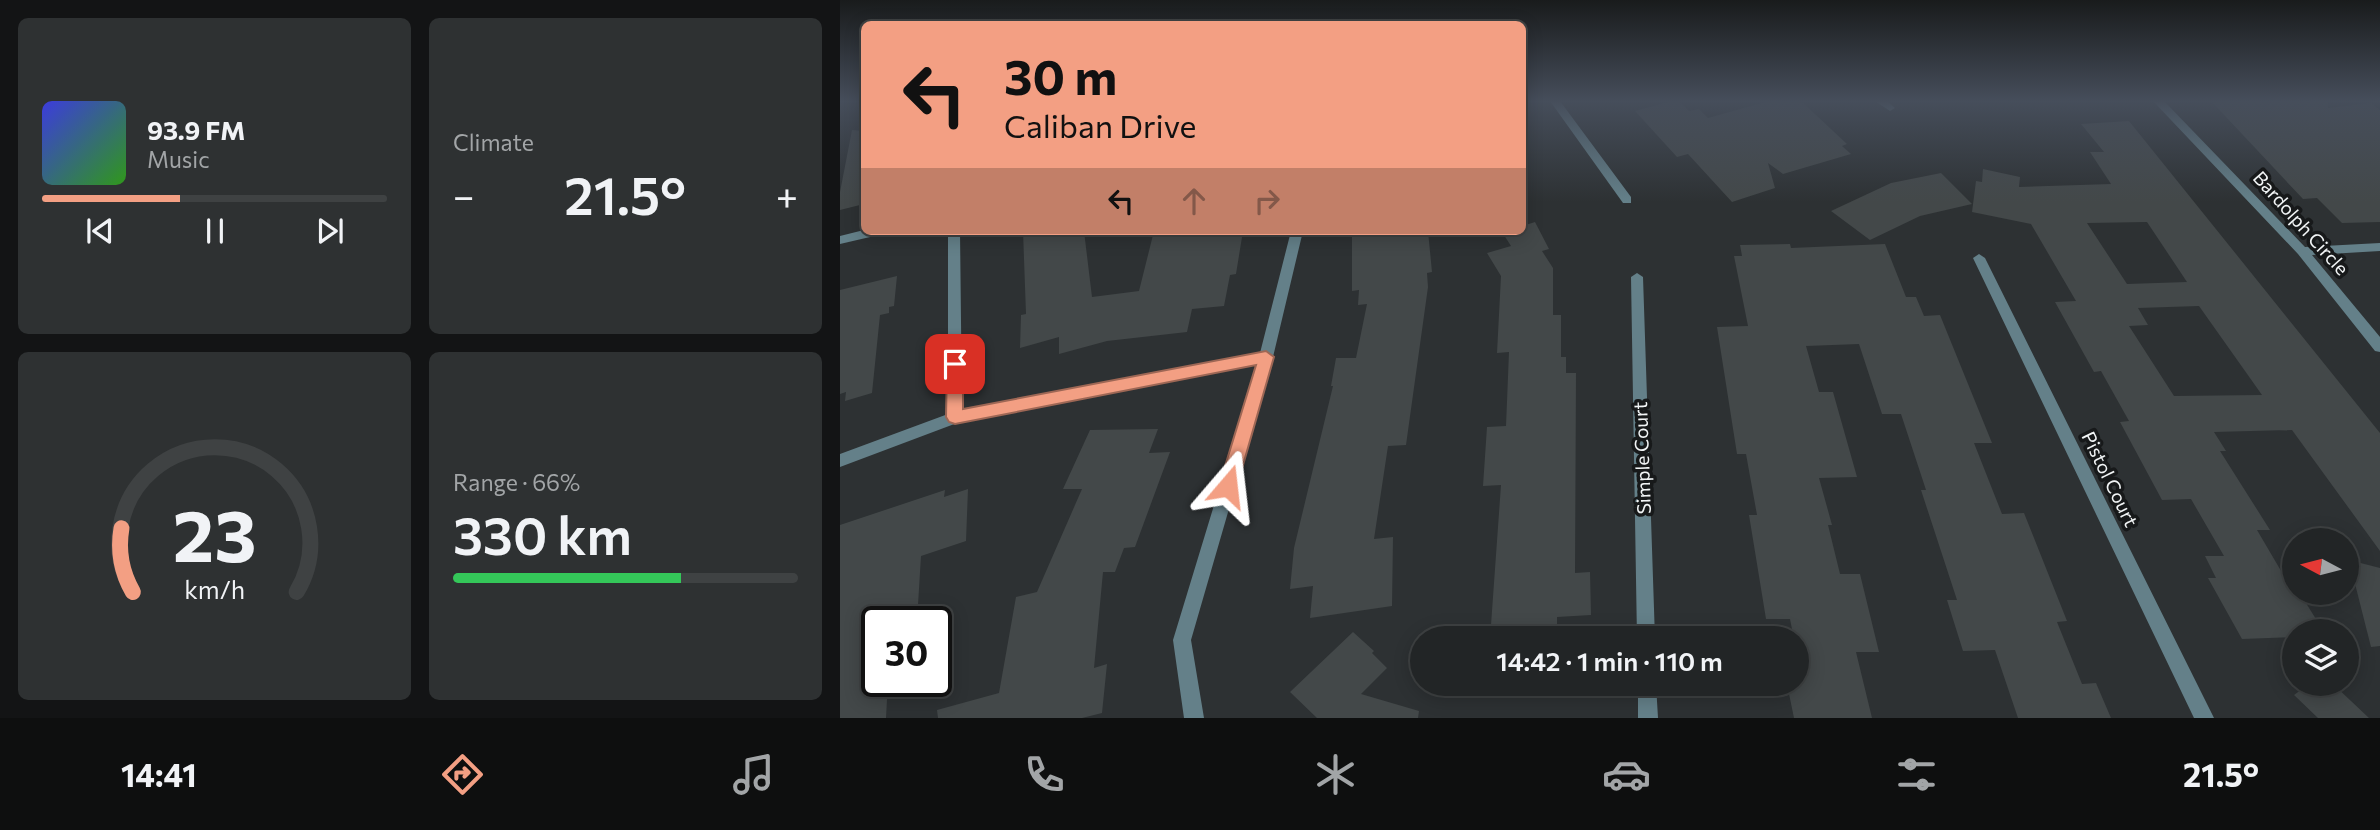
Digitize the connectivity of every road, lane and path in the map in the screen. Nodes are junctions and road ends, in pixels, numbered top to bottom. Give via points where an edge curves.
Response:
1 (1579, 135) edge
2 (2190, 135) edge
3 (1627, 200) dead end
4 (862, 235) edge
5 (954, 235) edge
6 (1296, 235) edge
7 (840, 240) edge
8 (2380, 247) edge
9 (2302, 251) junction
10 (1979, 258) dead end
11 (1637, 276) dead end
12 (2380, 347) edge
13 (1266, 357) junction
14 (955, 417) junction
15 (840, 461) edge
16 (1646, 626) edge
17 (1647, 696) edge
18 (1194, 718) edge
19 (1648, 718) edge
20 (2204, 718) edge

1 - 3 street
2 - 9 street, Bardolph Circle
4 - 7 street
5 - 14 street
6 - 13 street
8 - 9 street
9 - 12 street, Bardolph Circle
10 - 20 street, Pistol Court
11 - 16 street, Simple Court
13 - 14 street
13 - 18 street via 1182,640
14 - 15 street
17 - 19 street

